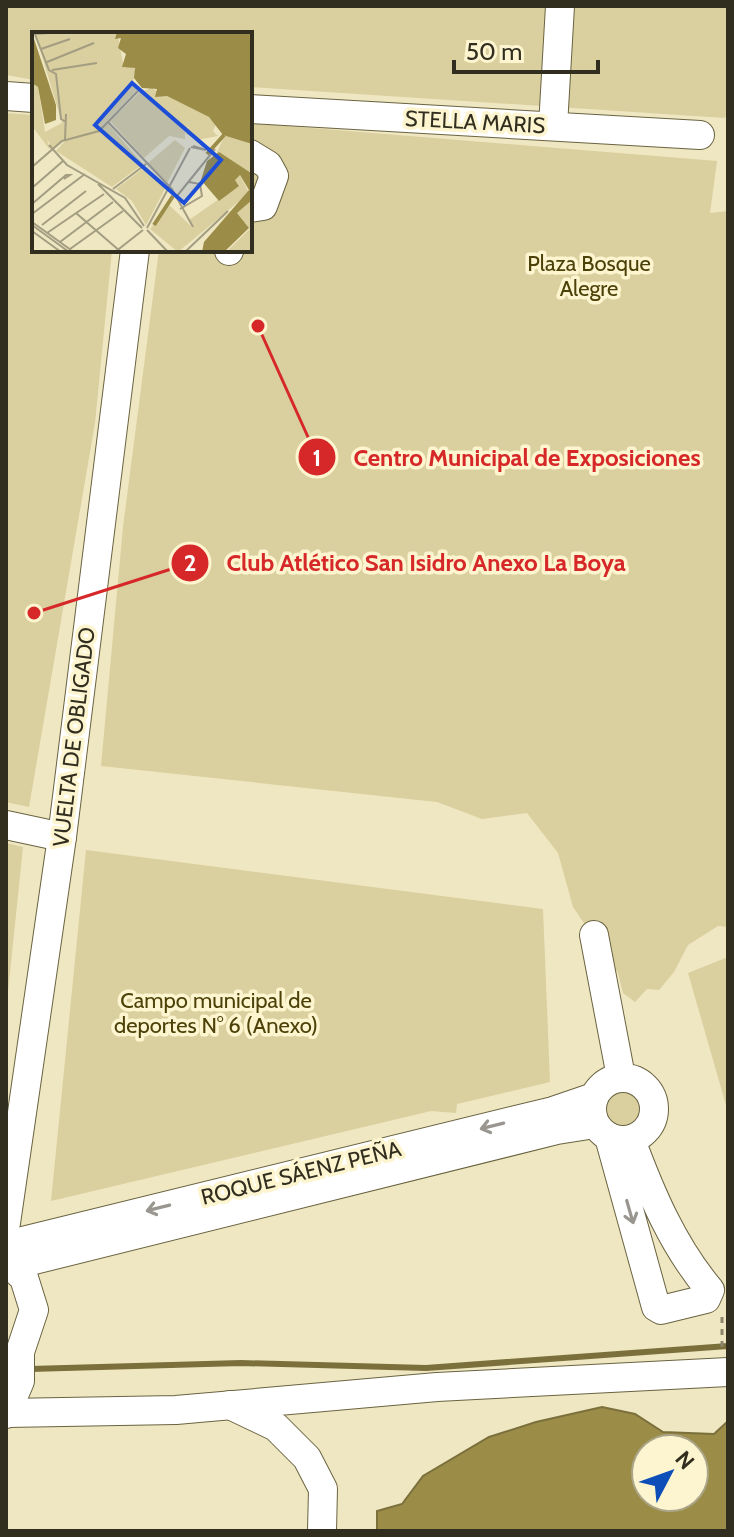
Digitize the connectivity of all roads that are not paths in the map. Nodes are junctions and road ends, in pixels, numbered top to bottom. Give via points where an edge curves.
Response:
1 (560, 6) edge
2 (6, 96) edge
3 (32, 98) edge
4 (252, 109) edge
5 (553, 126) junction
6 (700, 135) dead end
7 (252, 155) edge
8 (252, 208) edge
9 (135, 252) edge
10 (6, 825) edge
11 (62, 837) junction
12 (594, 935) dead end
13 (621, 1077) junction
14 (607, 1125) junction
15 (6, 1223) edge
16 (7, 1258) edge
17 (728, 1372) edge
18 (230, 1405) junction
19 (7, 1414) edge
20 (322, 1531) edge

1 - 5 street
2 - 3 street
4 - 5 street, STELLA MARIS
5 - 6 street, STELLA MARIS
7 - 8 street via 274,176 263,206
9 - 11 street, VUELTA DE OBLIGADO
10 - 11 street
11 - 15 street, VUELTA DE OBLIGADO
12 - 13 street
13 - 14 street, ROQUE SÁENZ PEÑA via 598,1089
13 - 14 street via 646,1087 655,1116 647,1131
14 -> 14 street via 656,1307 706,1299 710,1290 688,1265
14 - 16 street, ROQUE SÁENZ PEÑA via 553,1111
16 - 19 street via 24,1278 34,1310 20,1352 20,1381
17 - 18 street via 437,1387
18 - 19 street
18 - 20 street via 276,1427 307,1458 323,1489

